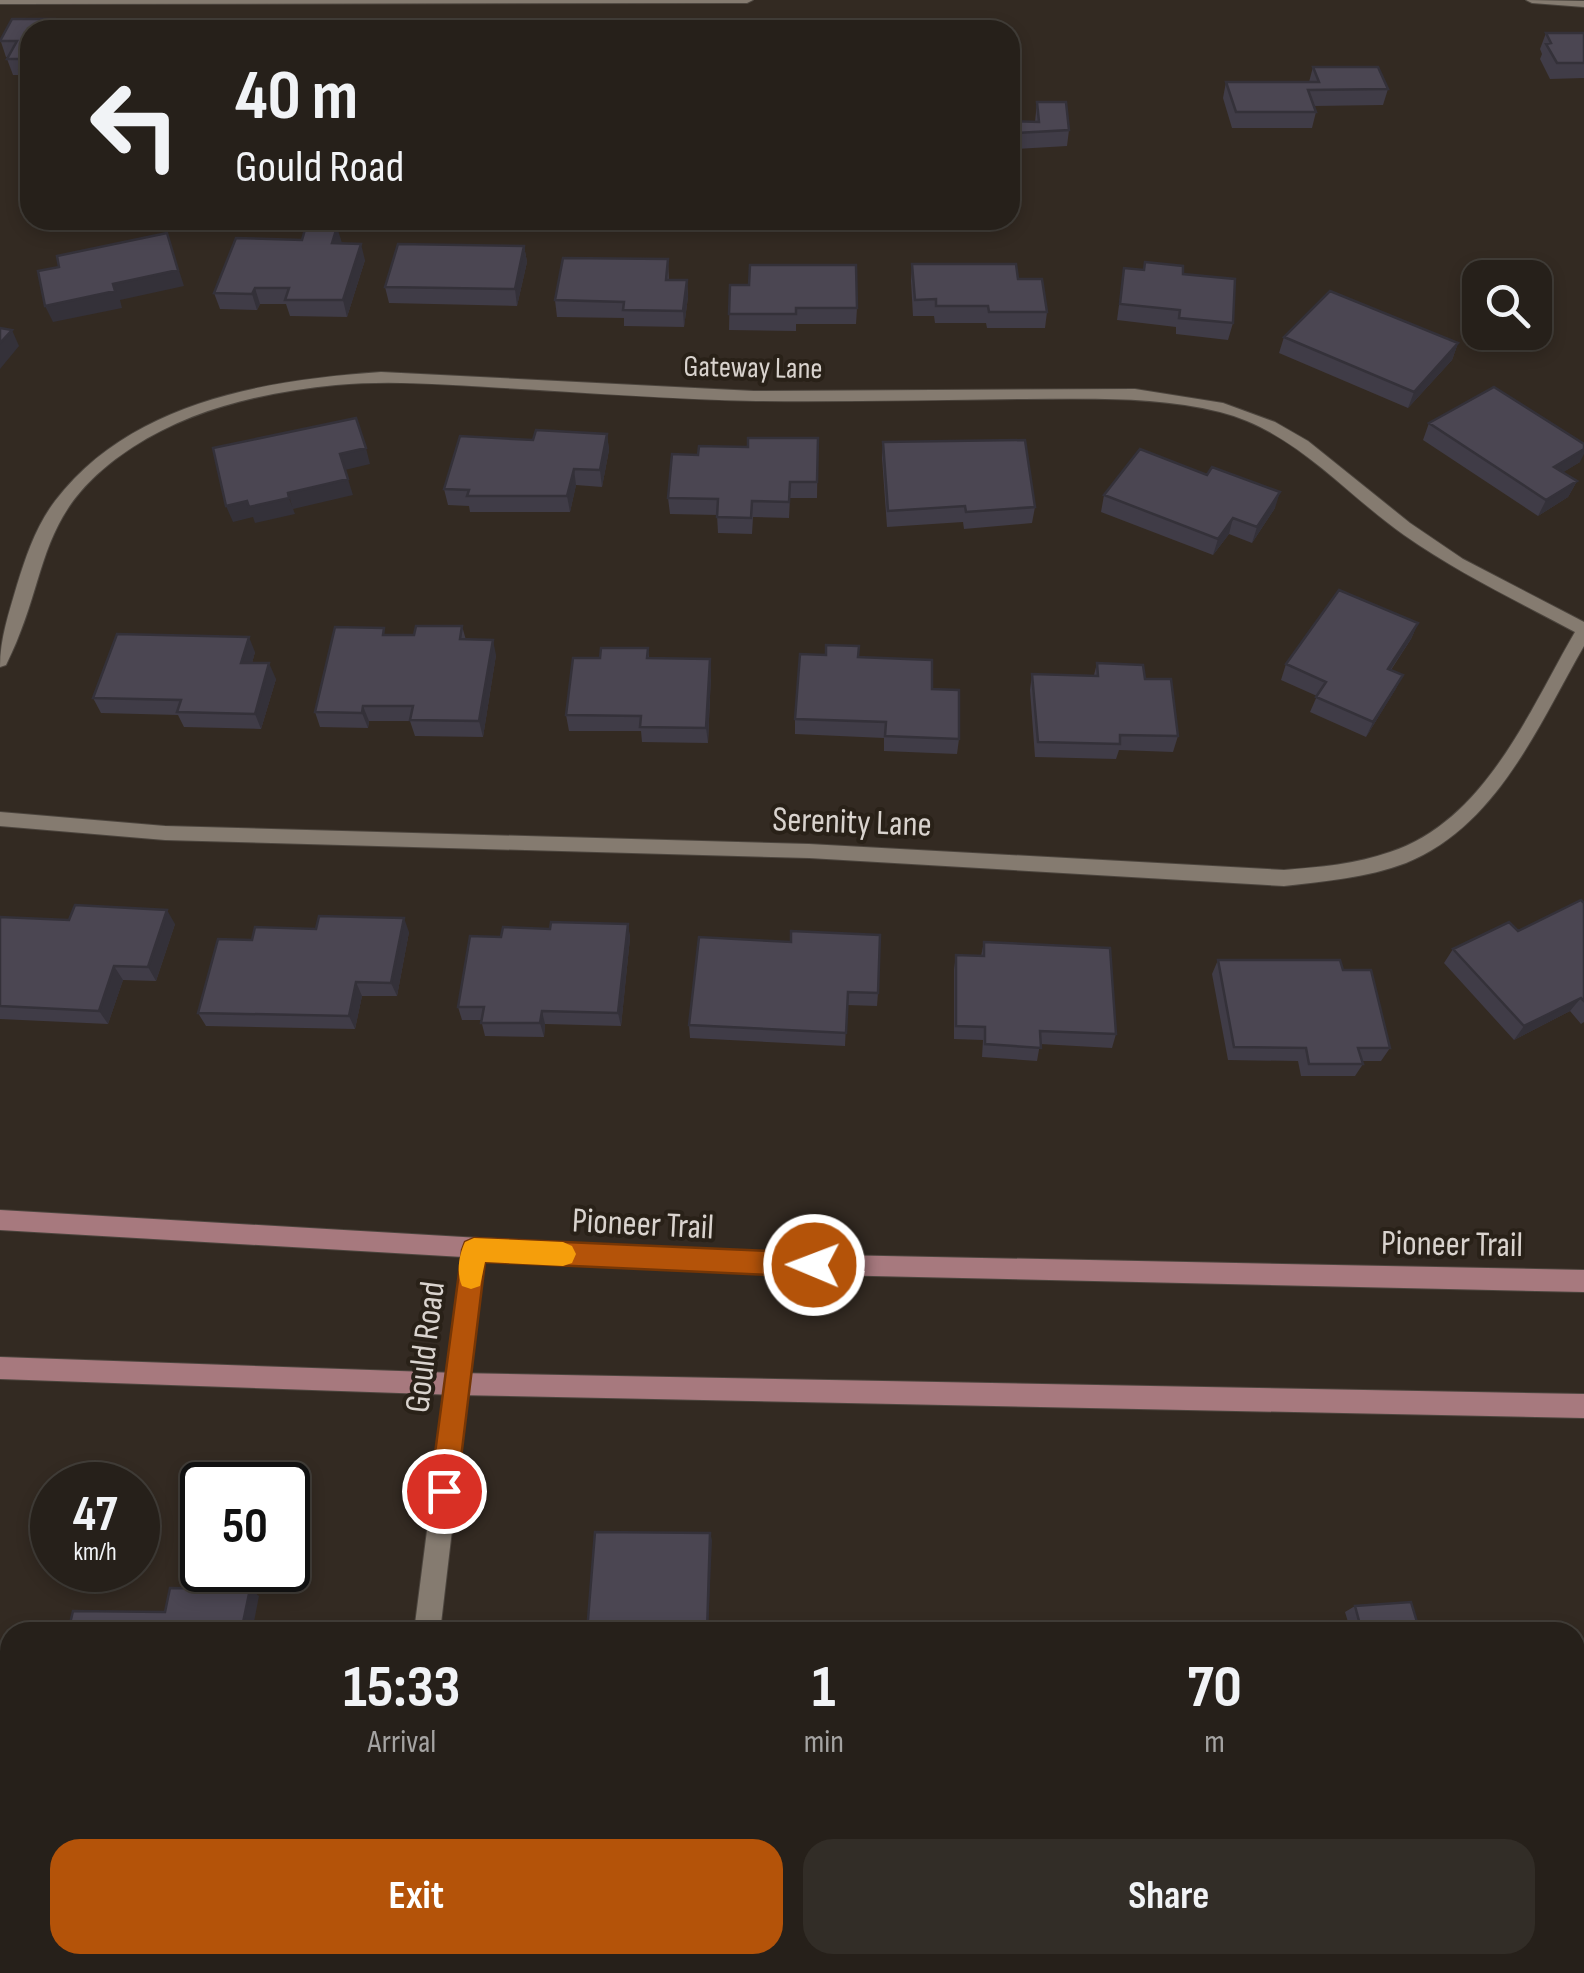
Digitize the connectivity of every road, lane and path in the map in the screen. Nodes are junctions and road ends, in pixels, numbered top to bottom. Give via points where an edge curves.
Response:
1 (747, 0) edge
2 (1532, 0) edge
3 (0, 1) edge
4 (1584, 4) edge
5 (1584, 630) edge
6 (0, 662) edge
7 (0, 819) edge
8 (0, 1220) edge
9 (474, 1250) junction
10 (1584, 1280) edge
11 (0, 1368) edge
12 (457, 1384) junction
13 (1584, 1406) edge
14 (428, 1622) edge

1 - 3 street
2 - 4 street
5 - 6 street, Gateway Lane via 1404,528 1303,444 1223,408 1135,394 754,396 382,377 326,379 212,404 151,430 106,460 61,504 39,547
5 - 7 street, Serenity Lane via 1489,794 1433,844 1342,876 809,851 165,833
8 - 9 main road, Pioneer Trail
9 - 10 main road, Pioneer Trail via 737,1263
9 - 12 street, Gould Road
11 - 12 main road
12 - 13 main road
12 - 14 street, Gould Road

